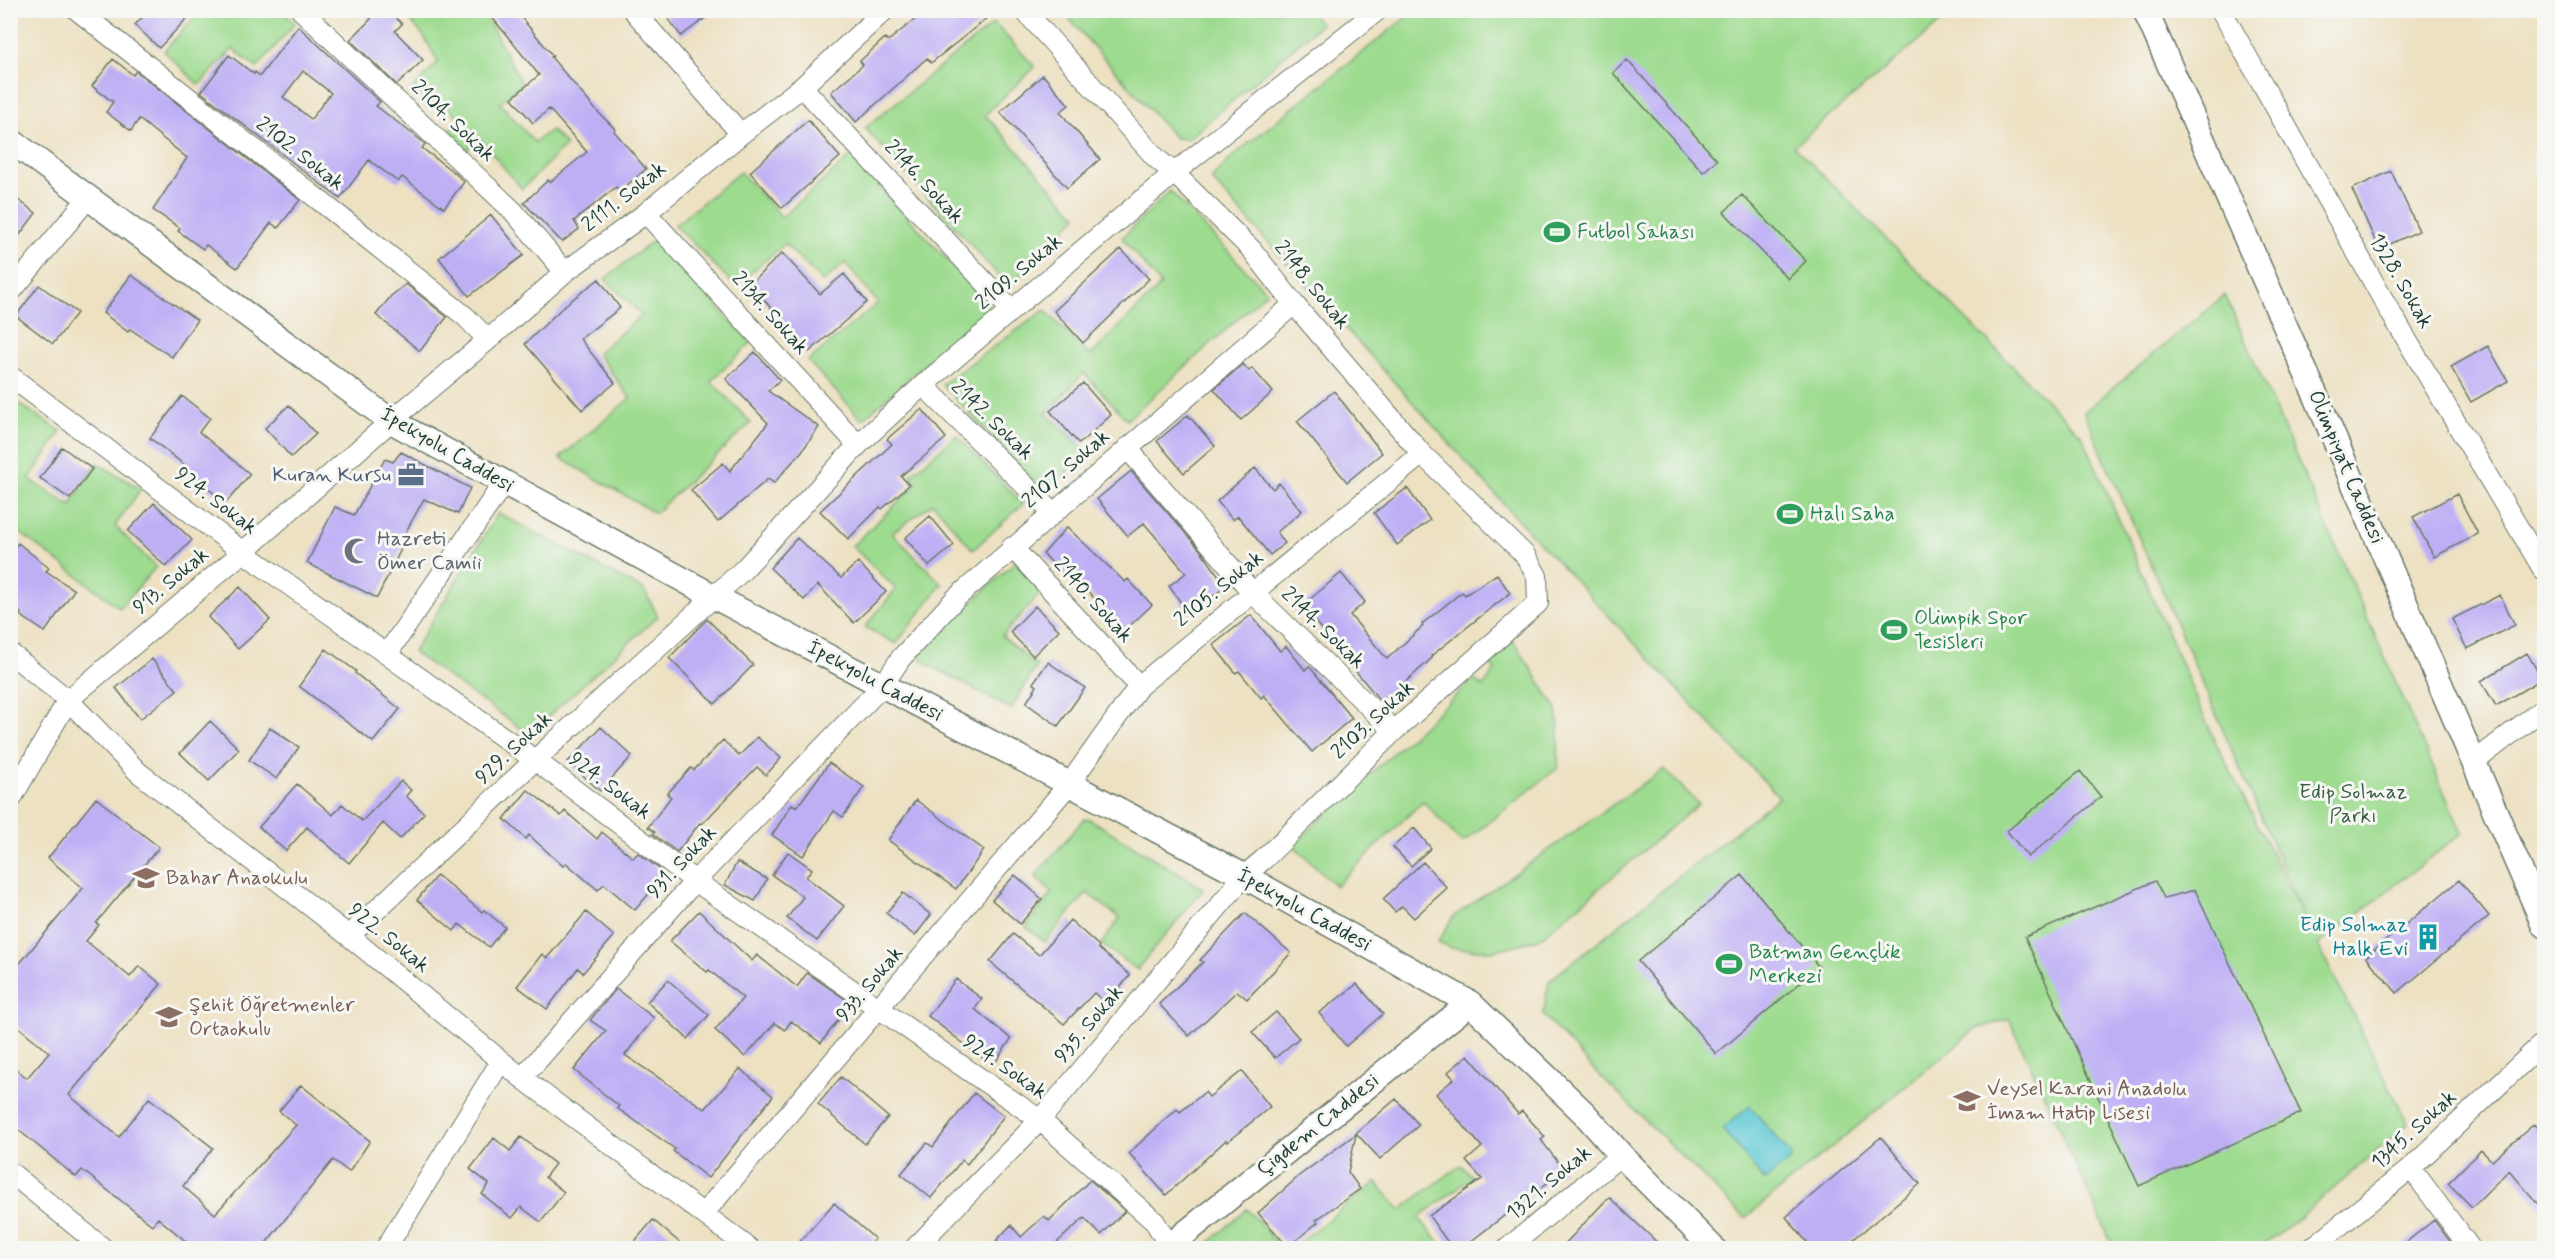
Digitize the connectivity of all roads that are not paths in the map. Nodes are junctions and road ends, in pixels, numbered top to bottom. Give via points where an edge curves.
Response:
1 (77, 10) edge
2 (301, 10) edge
3 (633, 10) edge
4 (1024, 10) edge
5 (1378, 10) edge
6 (2145, 10) edge
7 (2221, 10) edge
8 (879, 12) edge
9 (802, 87) junction
10 (741, 134) junction
11 (10, 140) edge
12 (1174, 173) junction
13 (88, 198) junction
14 (646, 213) junction
15 (565, 272) junction
16 (10, 293) edge
17 (1294, 304) junction
18 (1011, 310) junction
19 (488, 340) junction
20 (10, 376) edge
21 (922, 385) junction
22 (391, 421) junction
23 (858, 445) junction
24 (1126, 448) junction
25 (1422, 454) junction
26 (503, 484) junction
27 (1053, 513) junction
28 (1012, 547) junction
29 (243, 552) junction
30 (2544, 571) edge
31 (1253, 593) junction
32 (713, 596) junction
33 (1538, 603) joint
34 (10, 653) edge
35 (387, 654) junction
36 (883, 685) junction
37 (1139, 686) junction
38 (68, 700) junction
39 (2544, 708) edge
40 (1394, 731) junction
41 (535, 760) junction
42 (2474, 762) junction
43 (1070, 783) junction
44 (10, 801) edge
45 (1244, 876) junction
46 (695, 881) junction
47 (2544, 926) edge
48 (349, 936) junction
49 (1470, 1002) junction
50 (881, 1008) junction
51 (2544, 1042) edge
52 (501, 1061) junction
53 (522, 1078) junction
54 (1040, 1120) junction
55 (1620, 1155) junction
56 (2411, 1168) junction
57 (10, 1172) edge
58 (704, 1214) junction
59 (1168, 1247) edge
60 (103, 1248) edge
61 (386, 1248) edge
62 (749, 1248) edge
63 (915, 1248) edge
64 (1508, 1248) edge
65 (1713, 1248) edge
66 (2312, 1248) edge
67 (2470, 1248) edge

1 - 19 street, 2102. Sokak via 466,317
2 - 15 street, 2104. Sokak via 513,211
3 - 10 street
4 - 12 street, 2148. Sokak via 1156,158
5 - 12 street, 2109. Sokak
6 - 42 street, Olimpiyat Caddesi
7 - 30 street, 1328. Sokak via 2389,310
8 - 9 street, 2111. Sokak
9 - 10 street, 2111. Sokak
9 - 18 street, 2146. Sokak
10 - 14 street, 2111. Sokak
11 - 13 street, İpekyolu Caddesi
12 - 17 street, 2148. Sokak via 1252,250
12 - 18 street, 2109. Sokak
13 - 16 street
13 - 22 street, İpekyolu Caddesi
14 - 15 street, 2111. Sokak
14 - 23 street, 2134. Sokak
15 - 19 street, 2111. Sokak
17 - 24 street, 2107. Sokak
17 - 25 street, 2148. Sokak
18 - 21 street, 2109. Sokak
19 - 22 street, 2111. Sokak
20 - 29 street, 924. Sokak
21 - 23 street, 2109. Sokak
21 - 27 street, 2142. Sokak
22 - 26 street, İpekyolu Caddesi
22 - 29 street, 913. Sokak
23 - 32 street, 2109. Sokak via 743,570
24 - 27 street, 2107. Sokak
24 - 31 street, 2144. Sokak
25 - 31 street, 2105. Sokak
25 - 33 street, 2148. Sokak via 1525,555 1537,576
26 - 32 street, İpekyolu Caddesi
26 - 35 street
27 - 28 street, 2107. Sokak
28 - 36 street, 2107. Sokak via 956,598 901,658
28 - 37 street, 2140. Sokak
29 - 35 street, 924. Sokak
29 - 38 street, 913. Sokak
31 - 37 street, 2105. Sokak
31 - 40 street, 2144. Sokak
32 - 36 street, İpekyolu Caddesi
32 - 41 street, 929. Sokak
33 - 40 street, 2103. Sokak
34 - 38 street, 922. Sokak
35 - 41 street, 924. Sokak
36 - 43 street, İpekyolu Caddesi
36 - 46 street, 931. Sokak
37 - 43 street, 2105. Sokak
38 - 44 street, 913. Sokak
38 - 48 street, 922. Sokak via 138,772
39 - 42 street
40 - 45 street, 2103. Sokak
41 - 46 street, 924. Sokak
41 - 48 street, 929. Sokak
42 - 47 street, Olimpiyat Caddesi
43 - 45 street, İpekyolu Caddesi
43 - 50 street, 933. Sokak
45 - 49 street, İpekyolu Caddesi
45 - 54 street, 935. Sokak
46 - 50 street, 924. Sokak
46 - 53 street, 931. Sokak
48 - 52 street, 922. Sokak
49 - 55 street, İpekyolu Caddesi via 1584,1113
49 - 59 street, Çigdem Caddesi
50 - 54 street, 924. Sokak
50 - 58 street, 933. Sokak
51 - 56 street, 1345. Sokak
52 - 53 street, 922. Sokak
52 - 61 street
53 - 58 street, 922. Sokak
54 - 59 street, 924. Sokak via 1155,1222
54 - 63 street, 935. Sokak
55 - 64 street, 1321. Sokak
55 - 65 street, İpekyolu Caddesi
56 - 66 street, 1345. Sokak
56 - 67 street
57 - 60 street
58 - 62 street, 922. Sokak

